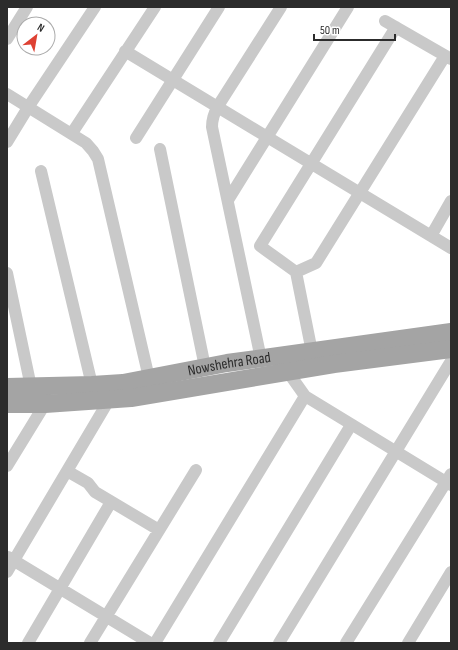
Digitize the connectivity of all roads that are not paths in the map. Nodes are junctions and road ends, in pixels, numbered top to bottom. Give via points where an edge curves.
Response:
1 (27, 7) edge
2 (94, 7) edge
3 (155, 7) edge
4 (219, 7) edge
5 (281, 7) edge
6 (348, 7) edge
7 (385, 21) dead end
8 (396, 27) junction
9 (7, 39) edge
10 (125, 51) junction
11 (448, 57) edge
12 (173, 80) junction
13 (7, 94) edge
14 (28, 106) junction
15 (218, 106) junction
16 (72, 133) junction
17 (267, 137) junction
18 (136, 138) dead end
19 (7, 142) edge
20 (160, 149) dead end
21 (310, 164) junction
22 (41, 171) dead end
23 (359, 192) junction
24 (228, 200) junction
25 (451, 201) edge
26 (431, 236) junction
27 (451, 248) edge
28 (296, 272) junction
29 (7, 273) edge
30 (451, 332) edge
31 (451, 349) edge
32 (312, 352) junction
33 (261, 359) junction
34 (451, 361) edge
35 (205, 367) junction
36 (288, 372) junction
37 (149, 378) junction
38 (92, 385) junction
39 (7, 387) edge
40 (31, 387) junction
41 (305, 396) junction
42 (109, 400) junction
43 (7, 404) edge
44 (45, 404) junction
45 (351, 424) junction
46 (396, 452) junction
47 (7, 466) edge
48 (196, 470) dead end
49 (67, 471) junction
50 (449, 480) edge
51 (111, 502) junction
52 (160, 530) junction
53 (10, 559) edge
54 (7, 572) edge
55 (451, 572) edge
56 (60, 589) junction
57 (106, 617) junction
58 (28, 643) edge
59 (90, 643) edge
60 (150, 643) edge
61 (155, 643) edge
62 (219, 643) edge
63 (280, 643) edge
64 (346, 643) edge
65 (408, 643) edge

1 - 9 street
2 - 14 street
3 - 10 street
4 - 12 street
5 - 15 street
6 - 17 street
7 - 8 street
8 - 11 street
8 - 21 street
10 - 12 street
10 - 16 street
11 - 23 street
12 - 15 street
12 - 18 street
13 - 14 street
14 - 16 street
14 - 19 street
15 - 17 street
15 - 24 street via 213,115 212,127
16 - 37 street via 86,143 98,159
17 - 21 street
17 - 24 street
20 - 35 street
21 - 23 street
21 - 28 street via 260,246
22 - 38 street
23 - 26 street
23 - 28 street via 316,263
24 - 33 street
25 - 26 street
26 - 27 street
28 - 32 street
29 - 40 street
30 - 32 main road, Nowshehra Road
31 - 36 main road, Nowshehra Road
32 - 33 main road, Nowshehra Road
33 - 35 main road, Nowshehra Road
34 - 46 street
35 - 37 main road, Nowshehra Road
36 - 41 street
36 - 42 main road, Nowshehra Road
37 - 38 main road, Nowshehra Road
38 - 40 main road, Nowshehra Road
39 - 40 main road, Nowshehra Road
41 - 45 street
41 - 61 street
42 - 44 main road, Nowshehra Road
42 - 49 street
43 - 44 main road, Nowshehra Road
44 - 47 street
45 - 46 street
45 - 62 street
46 - 50 street
46 - 63 street
48 - 52 street
49 - 51 street via 88,483 95,492
49 - 53 street
50 - 64 street
51 - 52 street
51 - 56 street
52 - 57 street
53 - 54 street
53 - 56 street
55 - 65 street
56 - 57 street
56 - 58 street
57 - 59 street
57 - 60 street

